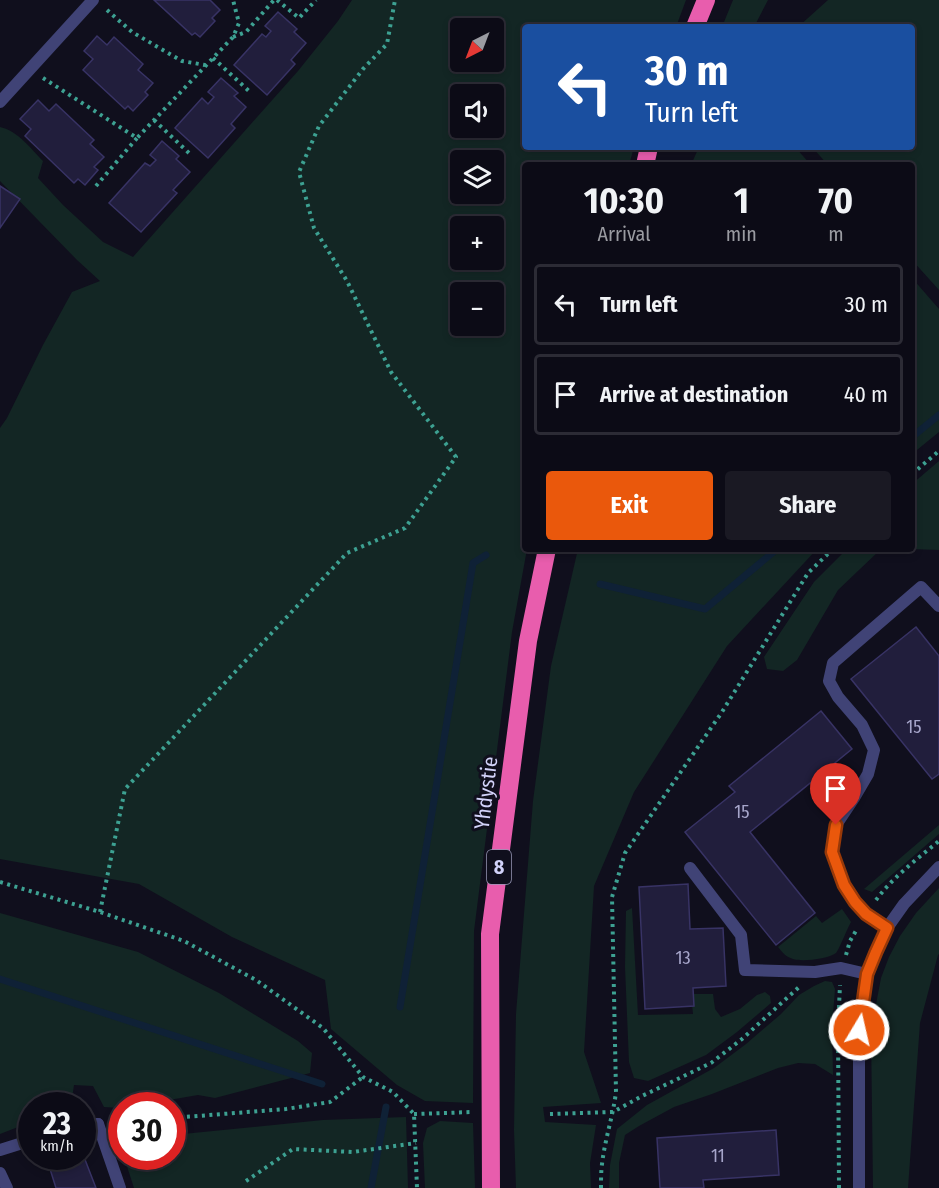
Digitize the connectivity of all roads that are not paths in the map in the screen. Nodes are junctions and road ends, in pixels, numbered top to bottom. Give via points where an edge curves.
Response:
1 (706, 0) edge
2 (97, 2) edge
3 (696, 24) edge
4 (0, 102) edge
5 (546, 552) edge
6 (939, 606) edge
7 (939, 867) edge
8 (690, 868) dead end
9 (887, 928) junction
10 (867, 974) junction
11 (96, 1124) edge
12 (18, 1144) edge
13 (0, 1150) edge
14 (0, 1173) edge
15 (7, 1188) edge
16 (120, 1188) edge
17 (491, 1188) edge
18 (859, 1188) edge

1 - 3 highway
2 - 4 street
5 - 17 highway, Yhdystie / 8 via 528,641 490,934
6 - 9 street via 921,587 833,663 830,681 862,725 874,750 868,774 836,825 832,852 855,902
7 - 9 street
8 - 10 street via 741,935 746,970 815,972 841,968
9 - 10 street
10 - 18 street via 859,1030
11 - 16 street
12 - 13 street
14 - 15 street

